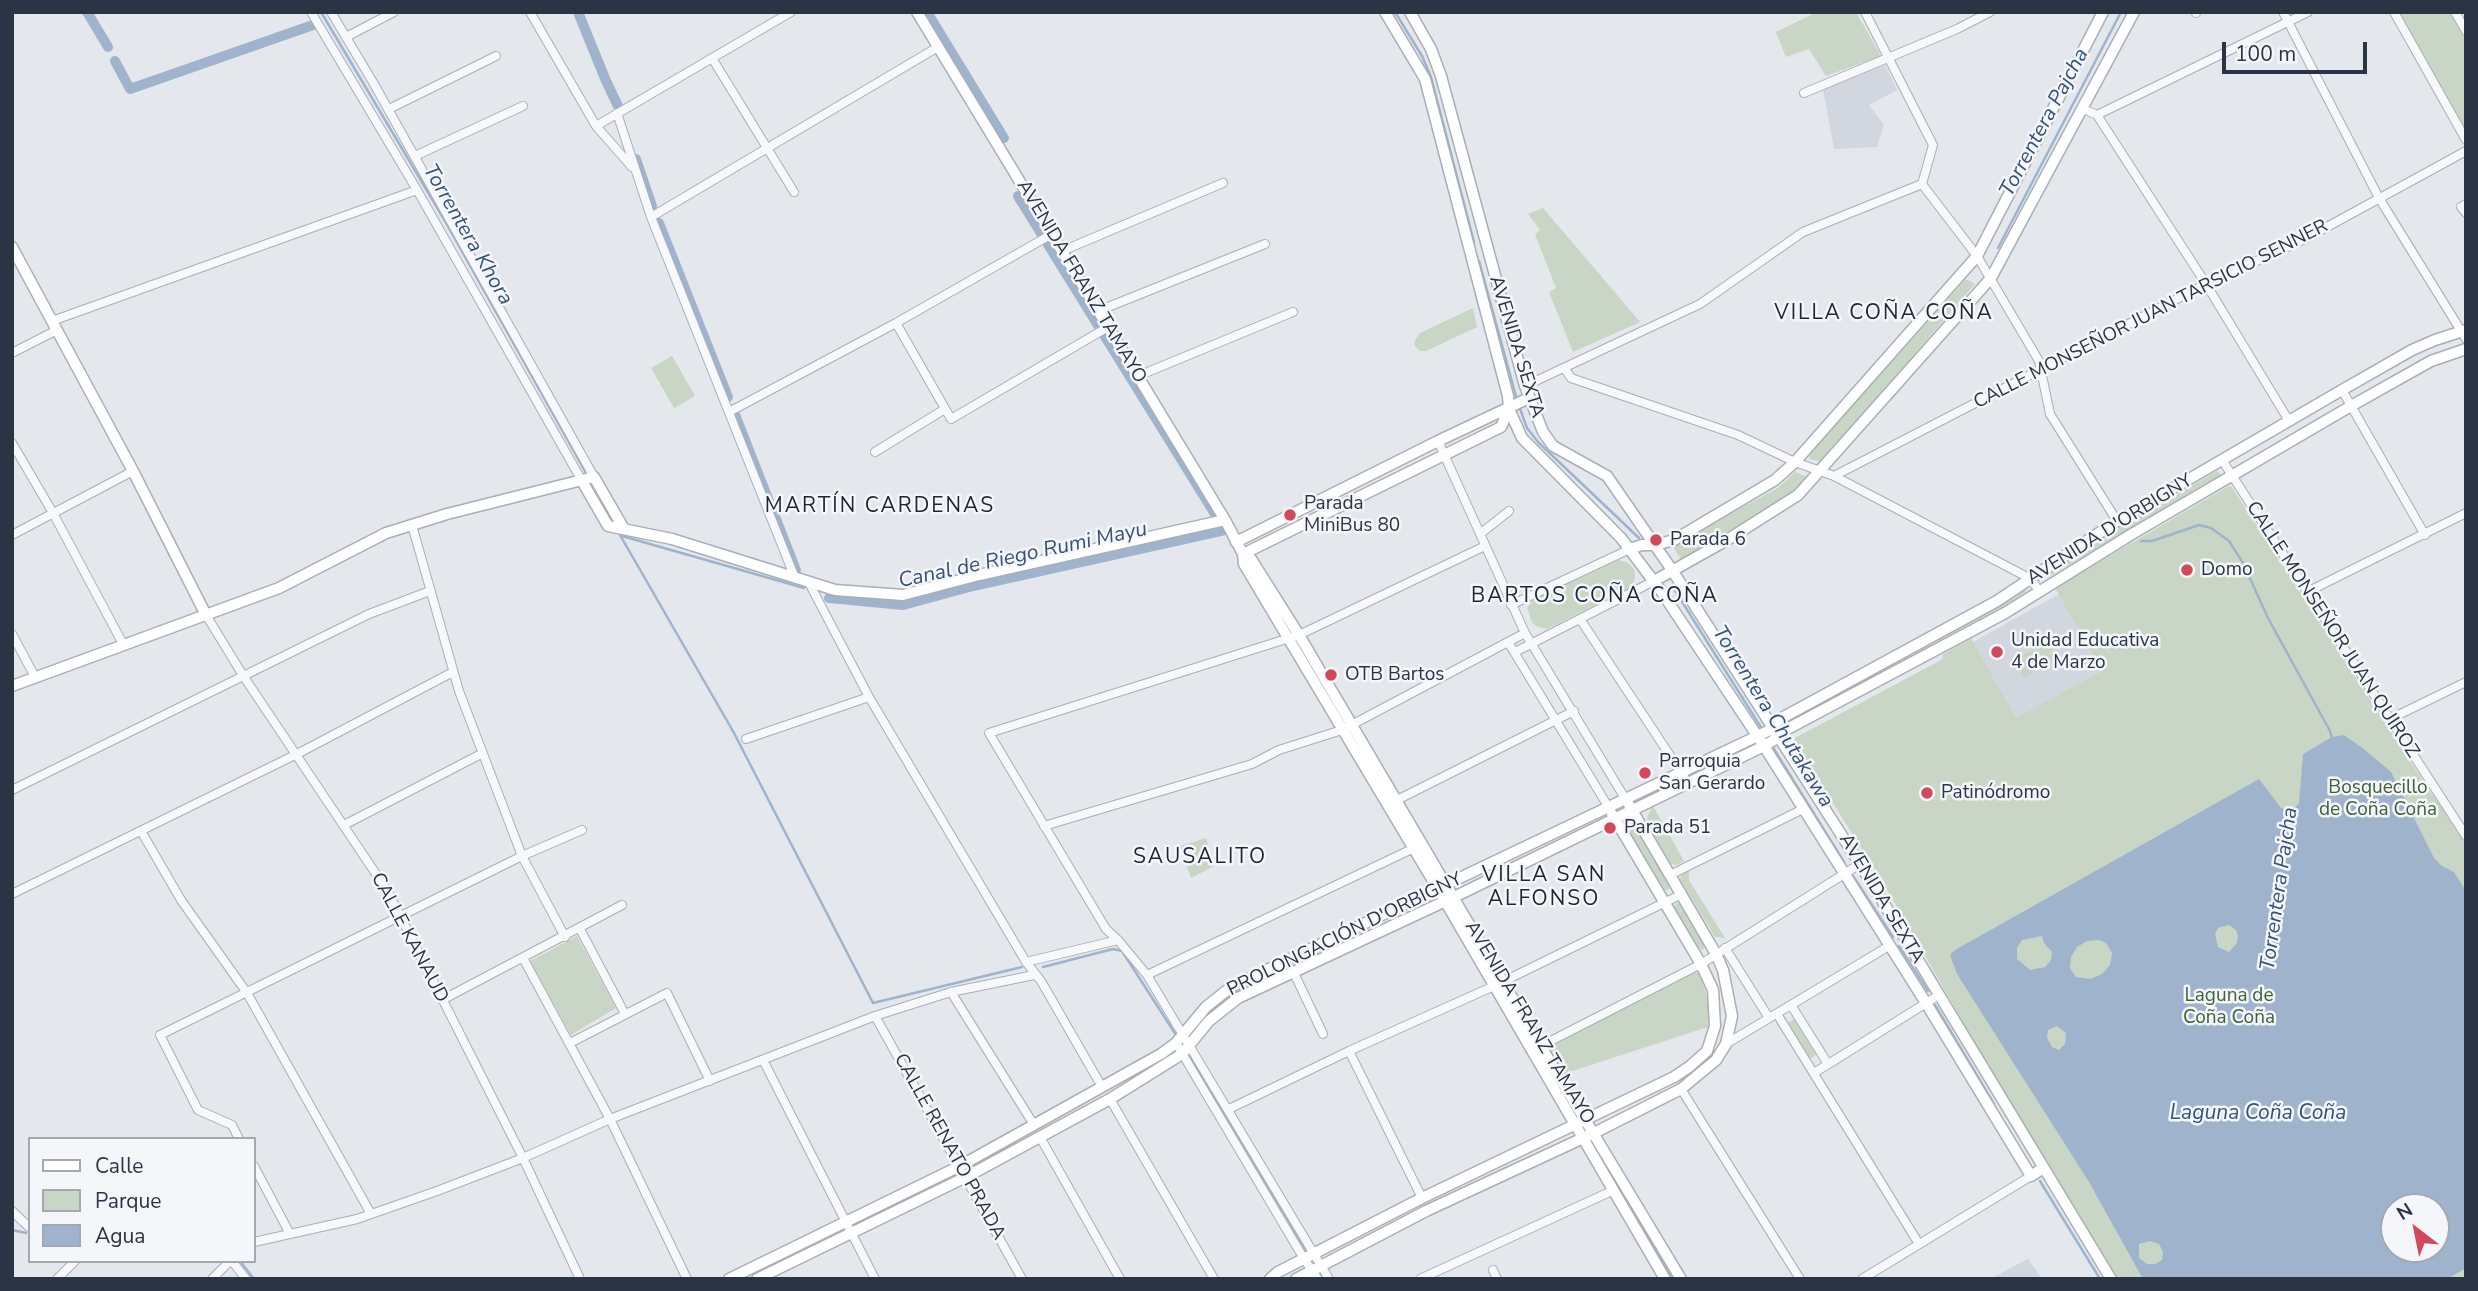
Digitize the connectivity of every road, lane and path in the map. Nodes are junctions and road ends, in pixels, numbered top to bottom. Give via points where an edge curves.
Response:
1 (311, 12) edge
2 (331, 12) edge
3 (394, 12) edge
4 (530, 12) edge
5 (791, 12) edge
6 (917, 12) edge
7 (1385, 12) edge
8 (1410, 12) edge
9 (1865, 12) edge
10 (1990, 12) edge
11 (2102, 12) edge
12 (2134, 12) edge
13 (2283, 12) edge
14 (2308, 12) edge
15 (2394, 12) edge
16 (2455, 12) edge
17 (2288, 23) junction
18 (2466, 31) edge
19 (346, 37) junction
20 (938, 47) junction
21 (496, 56) dead end
22 (712, 58) junction
23 (1890, 58) junction
24 (1804, 93) dead end
25 (523, 106) dead end
26 (388, 109) junction
27 (2083, 109) junction
28 (617, 113) junction
29 (2097, 114) junction
30 (596, 126) junction
31 (2466, 140) edge
32 (767, 148) junction
33 (2466, 151) edge
34 (415, 156) junction
35 (636, 171) junction
36 (1223, 183) dead end
37 (1922, 184) junction
38 (417, 190) junction
39 (794, 192) dead end
40 (2379, 198) junction
41 (651, 217) junction
42 (1052, 234) junction
43 (1265, 244) dead end
44 (12, 247) edge
45 (1475, 247) junction
46 (1062, 251) junction
47 (1977, 256) junction
48 (1991, 278) junction
49 (2206, 284) junction
50 (1098, 311) junction
51 (1293, 312) dead end
52 (896, 323) junction
53 (54, 325) junction
54 (1107, 325) junction
55 (2464, 334) edge
56 (2466, 349) edge
57 (12, 354) edge
58 (1565, 369) junction
59 (2042, 369) junction
60 (1138, 376) junction
61 (1525, 386) junction
62 (2342, 390) junction
63 (1518, 404) junction
64 (2351, 406) junction
65 (945, 409) junction
66 (729, 412) junction
67 (2289, 421) junction
68 (1438, 441) junction
69 (12, 443) edge
70 (875, 452) dead end
71 (1445, 454) junction
72 (2222, 460) junction
73 (1795, 462) junction
74 (133, 471) junction
75 (1820, 472) junction
76 (1834, 476) junction
77 (2232, 476) junction
78 (593, 477) junction
79 (582, 481) junction
80 (1509, 511) dead end
81 (53, 513) junction
82 (2466, 513) edge
83 (1225, 520) junction
84 (2117, 521) junction
85 (412, 525) junction
86 (624, 530) junction
87 (1480, 534) junction
88 (12, 535) edge
89 (2425, 535) junction
90 (1236, 542) junction
91 (1655, 545) junction
92 (1485, 546) junction
93 (1636, 547) junction
94 (1242, 554) junction
95 (1663, 576) junction
96 (795, 578) junction
97 (2031, 579) junction
98 (808, 581) junction
99 (429, 591) junction
100 (2039, 591) junction
101 (2307, 592) junction
102 (1511, 605) junction
103 (206, 615) junction
104 (1580, 619) junction
105 (1525, 633) junction
106 (12, 634) edge
107 (1294, 637) junction
108 (1508, 642) junction
109 (1531, 643) junction
110 (124, 644) junction
111 (1515, 652) junction
112 (453, 672) junction
113 (35, 677) junction
114 (244, 677) junction
115 (2466, 682) edge
116 (12, 686) edge
117 (869, 697) junction
118 (1574, 711) junction
119 (2390, 719) junction
120 (1557, 720) junction
121 (1347, 728) junction
122 (1767, 737) junction
123 (746, 739) dead end
124 (482, 753) junction
125 (297, 754) junction
126 (1685, 778) junction
127 (12, 790) edge
128 (1397, 800) junction
129 (1629, 804) junction
130 (1803, 809) junction
131 (1611, 813) junction
132 (344, 825) junction
133 (1044, 826) junction
134 (582, 830) dead end
135 (141, 831) junction
136 (2466, 836) edge
137 (1412, 849) junction
138 (522, 856) junction
139 (1851, 869) junction
140 (1670, 875) junction
141 (1443, 888) junction
142 (12, 894) edge
143 (1682, 894) junction
144 (1450, 899) junction
145 (1665, 903) junction
146 (622, 905) dead end
147 (400, 916) junction
148 (580, 929) junction
149 (565, 937) junction
150 (1118, 940) junction
151 (1889, 946) junction
152 (1721, 951) junction
153 (523, 958) junction
154 (1026, 962) junction
155 (1701, 964) junction
156 (1293, 971) junction
157 (1034, 975) junction
158 (1147, 975) junction
159 (1499, 984) junction
160 (951, 992) junction
161 (247, 993) junction
162 (1932, 999) junction
163 (443, 1000) junction
164 (1791, 1005) junction
165 (625, 1014) junction
166 (875, 1016) junction
167 (1773, 1016) junction
168 (1323, 1034) dead end
169 (1179, 1038) junction
170 (569, 1043) junction
171 (1727, 1044) junction
172 (1536, 1048) junction
173 (1185, 1049) junction
174 (1349, 1051) junction
175 (763, 1060) junction
176 (1828, 1064) junction
177 (1814, 1073) junction
178 (709, 1081) junction
179 (1102, 1087) junction
180 (1681, 1089) junction
181 (1110, 1099) junction
182 (1228, 1109) junction
183 (610, 1119) junction
184 (1581, 1122) junction
185 (1034, 1125) junction
186 (1589, 1135) junction
187 (1040, 1136) junction
188 (238, 1137) edge
189 (523, 1158) junction
190 (960, 1166) junction
191 (2043, 1168) junction
192 (256, 1170) edge
193 (2031, 1176) junction
194 (966, 1177) junction
195 (1614, 1190) junction
196 (1422, 1198) junction
197 (12, 1211) edge
198 (371, 1214) junction
199 (846, 1222) junction
200 (28, 1226) edge
201 (852, 1233) junction
202 (290, 1234) junction
203 (256, 1242) edge
204 (1919, 1244) junction
205 (1309, 1257) junction
206 (69, 1263) edge
207 (229, 1263) edge
208 (233, 1263) edge
209 (1317, 1271) edge
210 (57, 1279) edge
211 (212, 1279) edge
212 (246, 1279) edge
213 (580, 1279) edge
214 (687, 1279) edge
215 (729, 1279) edge
216 (757, 1279) edge
217 (875, 1279) edge
218 (1022, 1279) edge
219 (1120, 1279) edge
220 (1214, 1279) edge
221 (1270, 1279) edge
222 (1296, 1279) edge
223 (1329, 1279) edge
224 (1420, 1279) edge
225 (1665, 1279) edge
226 (1681, 1279) edge
227 (1800, 1279) edge
228 (1862, 1279) edge
229 (2111, 1279) edge

1 - 38 street
2 - 19 street
3 - 19 street
4 - 30 street
5 - 22 street
6 - 20 main road, AVENIDA FRANZ TAMAYO
7 - 45 main road, AVENIDA SEXTA via 1425,79
8 - 45 main road, AVENIDA SEXTA via 1441,76
9 - 23 street
10 - 23 street
11 - 47 main road
12 - 27 main road
13 - 17 street
14 - 17 street
15 - 31 street
16 - 18 street
17 - 29 street
17 - 40 street
19 - 26 street
20 - 32 street
20 - 42 main road, AVENIDA FRANZ TAMAYO
21 - 26 street
22 - 28 street
22 - 32 street
23 - 24 street
23 - 37 street via 1933,145
25 - 34 street
26 - 34 street
27 - 29 street
27 - 48 main road
28 - 30 street
28 - 35 street
29 - 49 street
30 - 35 street
32 - 39 street
32 - 41 street
33 - 40 street, CALLE MONSEÑOR JUAN TARSICIO SENNER
34 - 78 street
35 - 41 street
36 - 46 street
37 - 47 street
37 - 58 street via 1803,232 1700,304
38 - 53 street
38 - 79 street
40 - 49 street, CALLE MONSEÑOR JUAN TARSICIO SENNER via 2305,239
40 - 55 street
41 - 66 street
42 - 46 main road, AVENIDA FRANZ TAMAYO
42 - 52 street
43 - 50 street
44 - 53 main road
45 - 61 main road, AVENIDA SEXTA
45 - 63 main road, AVENIDA SEXTA via 1508,396
46 - 50 main road, AVENIDA FRANZ TAMAYO
47 - 48 street
47 - 73 main road
48 - 59 street
48 - 75 main road
49 - 59 street, CALLE MONSEÑOR JUAN TARSICIO SENNER
49 - 67 street
50 - 54 main road, AVENIDA FRANZ TAMAYO
51 - 60 street
52 - 65 street
52 - 66 street
53 - 57 street
53 - 74 main road
54 - 60 main road, AVENIDA FRANZ TAMAYO
54 - 65 street via 951,419
55 - 62 main road, AVENIDA D'ORBIGNY via 2412,350
56 - 64 main road, AVENIDA D'ORBIGNY via 2431,361
58 - 61 street
58 - 73 street via 1572,378 1738,435
59 - 76 street, CALLE MONSEÑOR JUAN TARSICIO SENNER
59 - 84 street via 2050,414
60 - 83 main road, AVENIDA FRANZ TAMAYO
61 - 63 main road, AVENIDA SEXTA
62 - 64 street
62 - 67 main road, AVENIDA D'ORBIGNY
63 - 68 main road
63 - 71 main road via 1501,427
63 - 91 main road, AVENIDA SEXTA via 1536,420 1553,446 1607,476
63 - 93 main road, AVENIDA SEXTA via 1522,438
64 - 77 main road, AVENIDA D'ORBIGNY
64 - 89 street
65 - 70 street
66 - 96 street
67 - 72 main road, AVENIDA D'ORBIGNY
68 - 71 street
68 - 90 main road
69 - 81 street
71 - 87 street
71 - 94 main road
72 - 77 street, CALLE MONSEÑOR JUAN QUIROZ
72 - 84 main road, AVENIDA D'ORBIGNY
73 - 75 street
73 - 91 main road via 1775,481 1674,540
74 - 81 street
74 - 103 main road
75 - 76 street
75 - 95 main road via 1798,495
76 - 97 street
77 - 100 main road, AVENIDA D'ORBIGNY
77 - 101 street, CALLE MONSEÑOR JUAN QUIROZ
78 - 79 main road
78 - 86 main road
79 - 85 main road
79 - 86 main road via 608,527
80 - 87 street
81 - 88 street
81 - 110 street
82 - 89 street
83 - 90 main road, AVENIDA FRANZ TAMAYO
83 - 98 main road via 903,595 835,590
84 - 97 main road, AVENIDA D'ORBIGNY
85 - 99 street
85 - 103 main road via 386,533 279,588
86 - 96 main road via 672,539
87 - 92 street
89 - 101 street
90 - 94 main road, AVENIDA FRANZ TAMAYO
91 - 93 main road
91 - 95 main road, AVENIDA SEXTA
92 - 102 street
92 - 107 street
93 - 95 main road, AVENIDA SEXTA
93 - 102 street
94 - 107 main road, AVENIDA FRANZ TAMAYO via 1251,559
95 - 104 street
95 - 122 main road, AVENIDA SEXTA
95 - 122 main road, AVENIDA SEXTA
96 - 98 main road
97 - 100 street
97 - 122 main road, AVENIDA D'ORBIGNY via 1780,719
98 - 117 street
99 - 112 street
99 - 114 street via 369,614
100 - 122 main road, AVENIDA D'ORBIGNY
101 - 119 street, CALLE MONSEÑOR JUAN QUIROZ
102 - 105 street
103 - 110 main road
103 - 114 street, CALLE KANAUD
104 - 109 street
104 - 126 street
105 - 108 street
105 - 109 street
106 - 113 street
107 - 121 main road, AVENIDA FRANZ TAMAYO
107 - 133 street via 989,733
108 - 111 street
108 - 121 street
109 - 111 street
109 - 118 street
110 - 113 main road
111 - 120 street
112 - 124 street
112 - 125 street
113 - 116 main road
114 - 125 street, CALLE KANAUD
114 - 127 street
115 - 119 street
117 - 123 street
117 - 154 street
118 - 120 street
118 - 129 street
119 - 136 street, CALLE MONSEÑOR JUAN QUIROZ
120 - 128 street
120 - 131 street
121 - 128 main road, AVENIDA FRANZ TAMAYO
121 - 133 street via 1279,750 1252,764
121 - 137 main road, AVENIDA FRANZ TAMAYO
122 - 126 main road, PROLONGACIÓN D'ORBIGNY
122 - 130 main road, AVENIDA SEXTA
122 - 139 main road, AVENIDA SEXTA
124 - 132 street
124 - 138 street
125 - 132 street, CALLE KANAUD
125 - 135 street
126 - 129 main road, PROLONGACIÓN D'ORBIGNY
128 - 141 main road, AVENIDA FRANZ TAMAYO
129 - 131 main road, PROLONGACIÓN D'ORBIGNY
129 - 140 main road
130 - 139 main road, AVENIDA SEXTA
130 - 140 street
131 - 141 main road, PROLONGACIÓN D'ORBIGNY
131 - 144 main road, PROLONGACIÓN D'ORBIGNY
131 - 145 main road
132 - 147 street, CALLE KANAUD
133 - 150 street via 1106,929
134 - 138 street
135 - 142 street
135 - 161 street via 181,900
137 - 141 main road, AVENIDA FRANZ TAMAYO
137 - 158 street
138 - 147 street
138 - 149 street
139 - 151 main road, AVENIDA SEXTA
139 - 152 street
139 - 162 main road, AVENIDA SEXTA
140 - 143 main road
141 - 144 main road, AVENIDA FRANZ TAMAYO
141 - 169 main road, PROLONGACIÓN D'ORBIGNY via 1231,988 1206,1007
143 - 145 street
143 - 152 main road
144 - 156 main road, PROLONGACIÓN D'ORBIGNY
144 - 159 main road, AVENIDA FRANZ TAMAYO
145 - 155 main road
145 - 159 street
146 - 148 street
147 - 161 street
147 - 163 street, CALLE KANAUD
148 - 149 street
148 - 165 street
149 - 153 street
150 - 154 street
150 - 158 street
151 - 162 main road, AVENIDA SEXTA
151 - 164 street
152 - 155 street
152 - 167 street
152 - 171 main road via 1732,1016
153 - 163 street
153 - 170 street
154 - 157 street
155 - 172 street
155 - 184 main road via 1716,1009 1707,1051 1674,1077
156 - 168 street
156 - 173 main road, PROLONGACIÓN D'ORBIGNY via 1227,1004
157 - 160 street
157 - 179 street
158 - 169 street
159 - 172 main road, AVENIDA FRANZ TAMAYO
159 - 174 street
160 - 166 street
160 - 185 street
161 - 188 street via 160,1035 198,1110 232,1125
161 - 198 street
162 - 176 street
162 - 191 main road, AVENIDA SEXTA
162 - 193 main road, AVENIDA SEXTA
163 - 189 street, CALLE KANAUD
164 - 167 street
164 - 176 street
165 - 170 street
165 - 178 street via 667,993
166 - 175 street
166 - 190 street, CALLE RENATO PRADA
167 - 171 street
167 - 177 street
169 - 173 street
169 - 179 main road, PROLONGACIÓN D'ORBIGNY
170 - 183 street
171 - 180 main road via 1716,1060
172 - 184 main road, AVENIDA FRANZ TAMAYO
173 - 181 main road, PROLONGACIÓN D'ORBIGNY
173 - 182 street
173 - 205 street
174 - 182 street
174 - 196 street
175 - 178 street
175 - 199 street
176 - 177 street
177 - 204 street
178 - 183 street
179 - 185 main road, PROLONGACIÓN D'ORBIGNY
180 - 186 main road
180 - 227 street
181 - 187 main road, PROLONGACIÓN D'ORBIGNY
181 - 220 street
182 - 205 street
183 - 189 street
183 - 214 street
184 - 186 main road, AVENIDA FRANZ TAMAYO
184 - 196 main road
185 - 190 main road, PROLONGACIÓN D'ORBIGNY
186 - 195 main road, AVENIDA FRANZ TAMAYO
186 - 209 main road via 1426,1211
186 - 226 main road, AVENIDA FRANZ TAMAYO
187 - 194 main road, PROLONGACIÓN D'ORBIGNY
187 - 219 street
189 - 198 street
189 - 213 street, CALLE KANAUD
190 - 194 street, CALLE RENATO PRADA
190 - 199 main road, PROLONGACIÓN D'ORBIGNY
191 - 193 main road
191 - 229 main road, AVENIDA SEXTA
192 - 202 street
193 - 204 street
194 - 201 main road, PROLONGACIÓN D'ORBIGNY
194 - 218 street, CALLE RENATO PRADA
195 - 224 street
195 - 225 main road, AVENIDA FRANZ TAMAYO
196 - 205 main road
197 - 200 street
198 - 202 street
199 - 201 street
199 - 215 main road, PROLONGACIÓN D'ORBIGNY
201 - 216 main road, PROLONGACIÓN D'ORBIGNY
201 - 217 street
202 - 203 street
204 - 228 street
205 - 209 street
205 - 221 main road
206 - 210 street
207 - 211 street
208 - 212 street
209 - 222 main road
209 - 223 street

